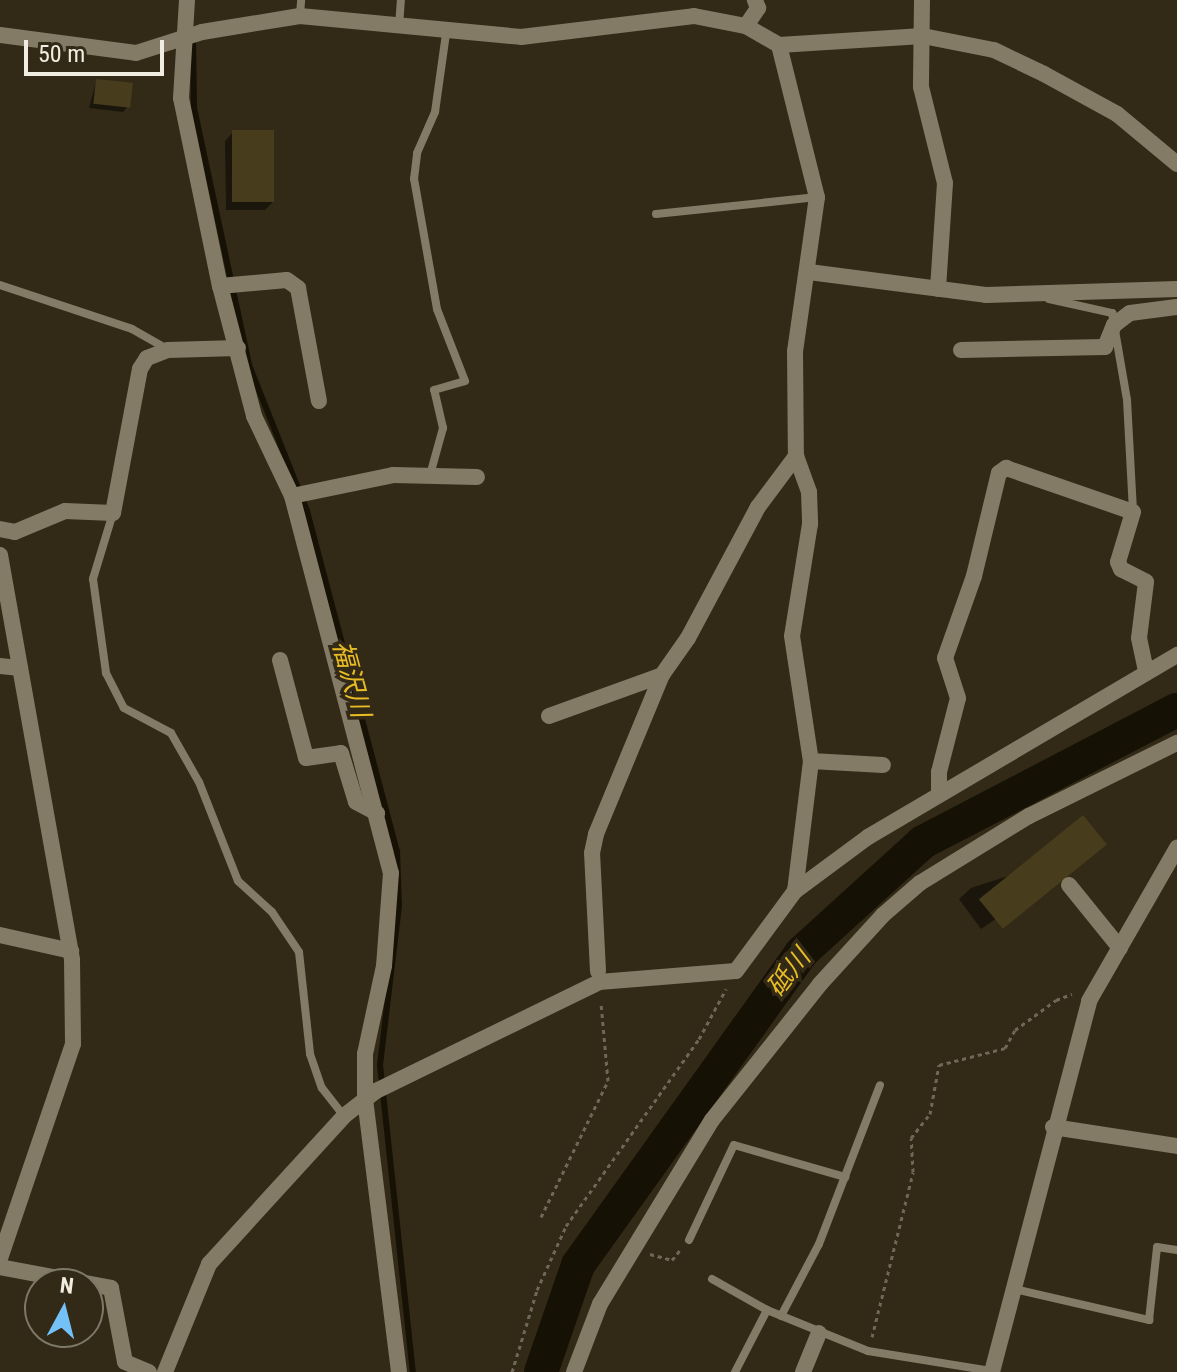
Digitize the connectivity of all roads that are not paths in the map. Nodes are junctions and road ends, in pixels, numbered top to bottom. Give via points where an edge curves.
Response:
1 (187, 0) edge
2 (401, 0) edge
3 (755, 0) edge
4 (922, 0) edge
5 (300, 8) edge
6 (746, 26) junction
7 (399, 28) junction
8 (446, 34) junction
9 (0, 35) edge
10 (923, 36) junction
11 (182, 39) junction
12 (779, 45) junction
13 (1177, 164) edge
14 (817, 197) junction
15 (656, 214) dead end
16 (809, 272) junction
17 (0, 285) edge
18 (220, 286) junction
19 (938, 289) junction
20 (1177, 289) edge
21 (1032, 295) junction
22 (1177, 307) edge
23 (1114, 325) junction
24 (238, 348) junction
25 (168, 350) junction
26 (961, 350) dead end
27 (319, 401) dead end
28 (796, 456) junction
29 (430, 476) junction
30 (477, 477) dead end
31 (292, 496) junction
32 (1133, 512) junction
33 (113, 513) junction
34 (0, 529) edge
35 (0, 555) edge
36 (1177, 655) edge
37 (280, 660) dead end
38 (0, 666) edge
39 (20, 668) junction
40 (1146, 672) junction
41 (662, 675) junction
42 (549, 716) dead end
43 (1177, 743) edge
44 (811, 761) junction
45 (883, 765) dead end
46 (939, 790) junction
47 (377, 813) junction
48 (1177, 848) edge
49 (1069, 885) dead end
50 (795, 891) junction
51 (0, 935) edge
52 (1120, 948) junction
53 (71, 951) junction
54 (598, 977) junction
55 (880, 1085) dead end
56 (377, 1093) junction
57 (344, 1116) junction
58 (1053, 1127) junction
59 (1177, 1146) edge
60 (845, 1177) junction
61 (689, 1240) road end
62 (1177, 1250) edge
63 (0, 1258) edge
64 (0, 1267) edge
65 (712, 1279) dead end
66 (1013, 1289) junction
67 (767, 1310) junction
68 (781, 1316) junction
69 (819, 1333) junction
70 (400, 1369) edge
71 (992, 1371) edge
72 (149, 1372) edge
73 (165, 1372) edge
74 (574, 1372) edge
75 (735, 1372) edge
76 (803, 1372) edge

1 - 11 street
2 - 7 lane
3 - 6 street via 758,8
4 - 10 street
5 - 7 street
5 - 11 street
6 - 8 street via 694,16 521,37
6 - 12 street
7 - 8 street
8 - 29 lane via 435,112 417,153 414,179 437,309 465,381 434,390 443,428
9 - 11 street via 136,53
10 - 12 street
10 - 13 street via 994,50 1044,74 1117,114
10 - 19 street via 921,87 945,183
11 - 18 street via 181,98
12 - 14 street
14 - 15 lane
14 - 16 street
16 - 19 street
16 - 28 street via 795,351
17 - 25 lane via 132,329
18 - 24 street
18 - 27 street via 287,280 298,288
19 - 21 street
20 - 21 street
21 - 23 lane via 1112,313
22 - 23 street via 1130,313
23 - 26 street via 1105,347
23 - 32 lane via 1127,400
24 - 25 street
24 - 31 street via 254,416
25 - 33 street via 147,358 140,369
28 - 41 street via 758,507 688,638
28 - 44 street via 809,492 810,524 792,636
29 - 30 street
29 - 31 street via 393,475
31 - 47 street
32 - 40 street via 1118,562 1146,582 1139,638
32 - 46 street via 1006,468 999,473 974,576 945,658 958,698
33 - 34 street via 65,511 15,532
33 - 57 lane via 93,579 106,673 124,708 171,733 199,782 238,881 272,912 299,952 310,1054 322,1088
35 - 39 street
36 - 40 street
37 - 47 street via 306,758 341,753 356,802
38 - 39 street
39 - 53 street
40 - 46 street
41 - 42 street
41 - 54 street via 592,853
43 - 74 street via 1029,816 920,883 883,915 820,984 712,1120 600,1304
44 - 45 street
44 - 50 street
46 - 50 street
47 - 56 street via 391,873 391,918 365,1054
48 - 52 street
49 - 52 street
50 - 54 street via 736,971
51 - 53 street
52 - 58 street via 1098,986
53 - 63 street via 73,1044
54 - 56 street via 529,1019 457,1048
55 - 60 lane
56 - 57 street
56 - 70 street via 389,1319
57 - 73 street via 209,1264
58 - 59 street
58 - 66 street
60 - 61 lane via 734,1145
60 - 68 lane
62 - 66 lane via 1157,1247 1149,1320
64 - 72 street via 111,1288 125,1362
65 - 67 lane
66 - 71 street
67 - 68 lane
67 - 75 lane
68 - 69 lane
69 - 71 lane via 868,1351
69 - 76 street

